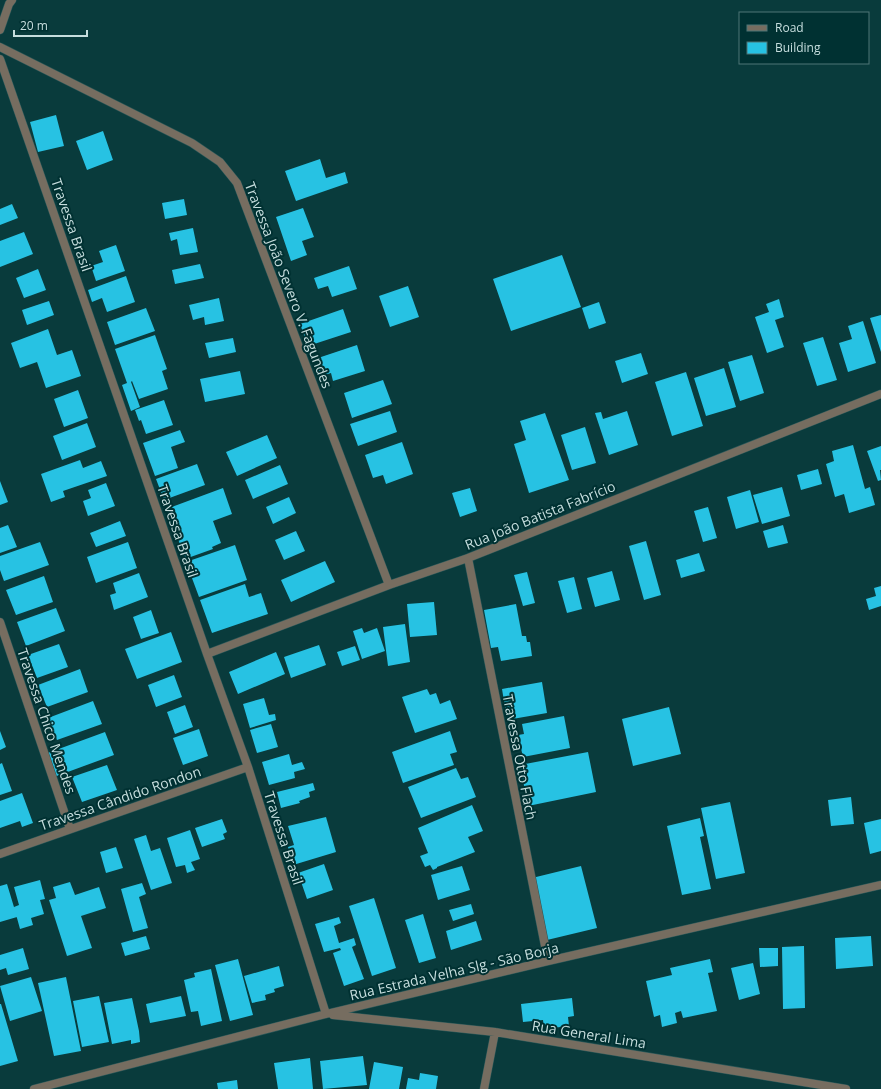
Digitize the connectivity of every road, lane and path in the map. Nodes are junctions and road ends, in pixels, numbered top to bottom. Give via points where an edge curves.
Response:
1 (12, 0) edge
2 (0, 30) edge
3 (0, 47) edge
4 (0, 59) edge
5 (881, 394) edge
6 (468, 558) junction
7 (389, 586) junction
8 (0, 622) edge
9 (207, 654) junction
10 (248, 767) junction
11 (70, 829) junction
12 (0, 854) edge
13 (881, 885) edge
14 (548, 962) junction
15 (326, 1014) junction
16 (495, 1032) junction
17 (34, 1089) edge
18 (484, 1089) edge
19 (846, 1089) edge

1 - 2 street
3 - 7 street, Travessa João Severo V. Fagundes via 192,144 220,162 237,183
4 - 9 street, Travessa Brasil
5 - 6 street, Rua João Batista Fabrício
6 - 7 street, Rua João Batista Fabrício
6 - 14 street, Travessa Otto Flach
7 - 9 street, Rua João Batista Fabrício
8 - 11 street, Travessa Chico Mendes
9 - 10 street, Travessa Brasil
10 - 11 street, Travessa Cândido Rondon
10 - 15 street, Travessa Brasil
11 - 12 street, Travessa Cândido Rondon
13 - 14 street, Rua Estrada Velha Slg - São Borja
14 - 15 street, Rua Estrada Velha Slg - São Borja
15 - 16 street, Rua General Lima
15 - 17 street, Rua Estrada Velha Slg - São Borja
16 - 18 street
16 - 19 street, Rua General Lima

